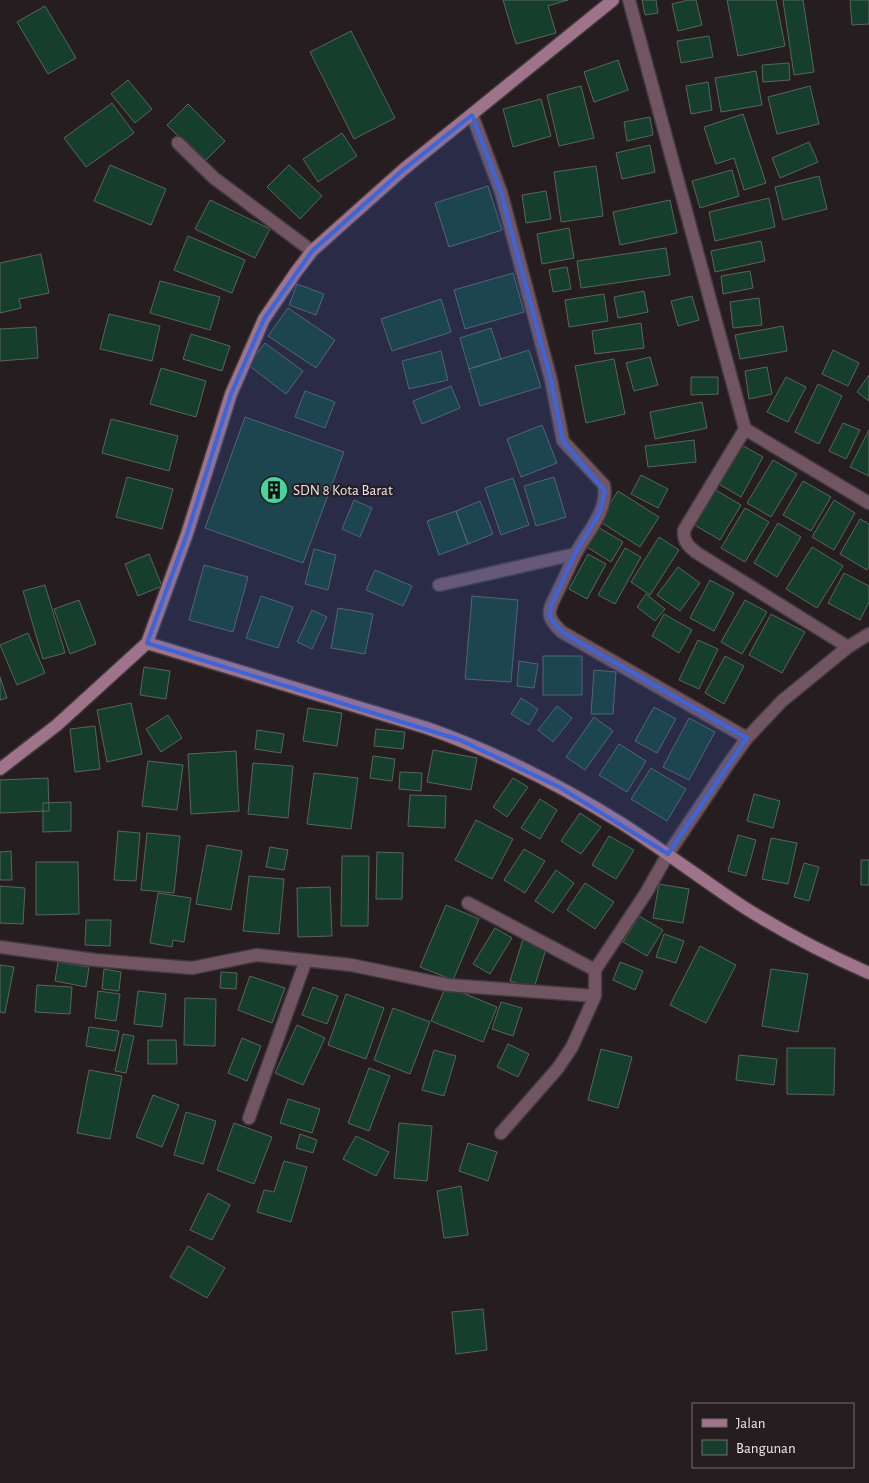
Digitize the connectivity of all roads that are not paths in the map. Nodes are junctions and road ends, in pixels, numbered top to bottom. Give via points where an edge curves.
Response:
1 (612, 0) edge
2 (629, 0) edge
3 (472, 115) junction
4 (178, 143) dead end
5 (312, 251) junction
6 (745, 429) junction
7 (869, 503) edge
8 (575, 554) junction
9 (439, 585) dead end
10 (869, 634) edge
11 (147, 643) junction
12 (848, 647) junction
13 (748, 738) junction
14 (0, 769) edge
15 (668, 854) junction
16 (468, 903) dead end
17 (0, 947) edge
18 (306, 960) junction
19 (595, 970) junction
20 (869, 973) edge
21 (594, 996) junction
22 (249, 1118) dead end
23 (501, 1133) dead end

1 - 3 street
2 - 6 street
3 - 5 street via 404,169
3 - 8 street via 501,192 551,380 563,441 604,485 602,508
4 - 5 street via 214,178
5 - 11 street via 264,320 231,394 187,534
6 - 7 street
6 - 12 street via 686,524 683,537 697,553
8 - 9 street
8 - 13 street via 551,606 553,624
10 - 12 street
11 - 14 street via 57,726
11 - 15 street via 460,740 559,787
12 - 13 street via 782,701
13 - 15 street
15 - 19 street
15 - 20 street via 780,929
16 - 19 street
17 - 18 street via 104,961 192,968 257,955
18 - 21 street via 351,965 448,985
18 - 22 street
19 - 21 street
21 - 23 street via 572,1047 558,1068

